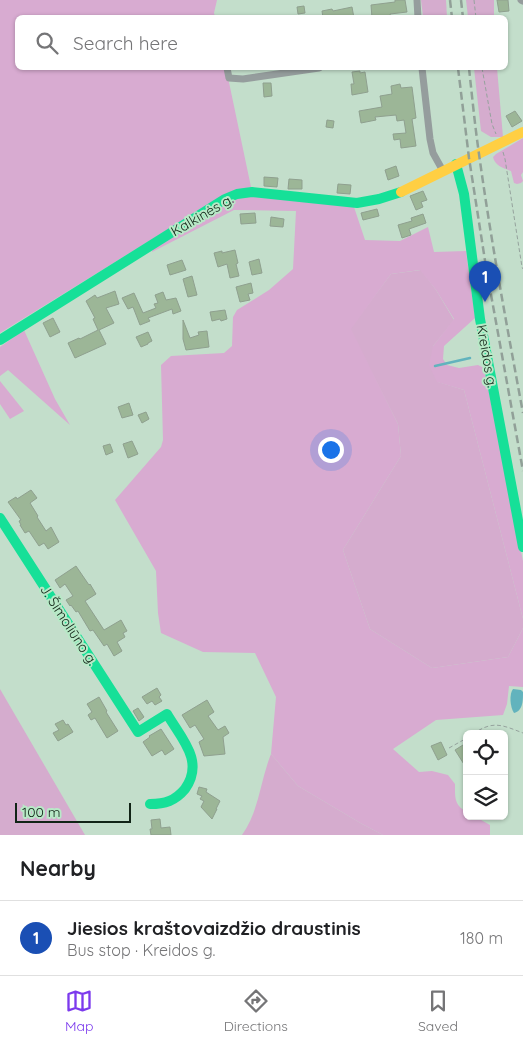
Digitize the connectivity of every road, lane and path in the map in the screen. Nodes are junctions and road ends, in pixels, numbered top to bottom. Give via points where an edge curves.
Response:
1 (417, 0) edge
2 (474, 0) edge
3 (418, 15) edge
4 (476, 15) edge
5 (227, 70) edge
6 (304, 70) edge
7 (422, 70) edge
8 (482, 70) edge
9 (523, 132) edge
10 (500, 143) junction
11 (456, 164) junction
12 (443, 171) junction
13 (523, 269) edge
14 (0, 340) edge
15 (0, 518) edge
16 (523, 547) edge
17 (478, 730) edge
18 (523, 733) edge
19 (463, 740) edge
20 (449, 748) dead end
21 (150, 804) dead end

1 - 3 street
2 - 4 path
5 - 6 street via 229,78
7 - 12 street via 430,140
8 - 10 path via 492,124
9 - 10 street, Kalkinės g.
10 - 11 street, Kalkinės g.
10 - 13 path
11 - 12 street, Kalkinės g.
11 - 16 street, Kreidos g. via 464,194 480,319
12 - 14 street, Kalkinės g. via 380,199 357,203 252,192 225,198
15 - 21 street, J. Šimoliūno g. via 138,732 167,714 192,755 194,766 183,793 168,803
17 - 18 path via 489,725
19 - 20 path

